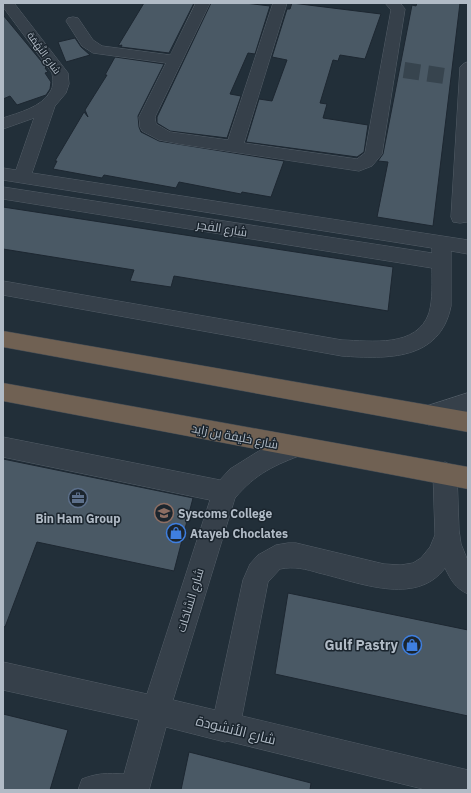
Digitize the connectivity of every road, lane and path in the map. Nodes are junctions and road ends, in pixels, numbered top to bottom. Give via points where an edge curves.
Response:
1 (7, 3) edge
2 (203, 3) edge
3 (280, 3) edge
4 (392, 3) edge
5 (73, 21) dead end
6 (175, 60) junction
7 (388, 67) junction
8 (404, 70) tunnel mouth
9 (463, 76) edge
10 (47, 105) junction
11 (3, 124) edge
12 (234, 147) junction
13 (3, 174) edge
14 (22, 177) junction
15 (3, 194) edge
16 (460, 217) dead end
17 (468, 247) edge
18 (441, 252) junction
19 (3, 288) edge
20 (3, 339) edge
21 (3, 392) edge
22 (468, 402) edge
23 (429, 416) junction
24 (468, 422) edge
25 (3, 447) edge
26 (296, 447) junction
27 (457, 476) edge
28 (225, 492) junction
29 (446, 538) junction
30 (468, 581) edge
31 (3, 676) edge
32 (156, 710) junction
33 (225, 728) junction
34 (468, 785) edge
35 (93, 790) edge
36 (134, 790) edge

1 - 10 street, شارع النَّهْمَة via 60,73 60,89
2 - 6 street
3 - 12 street
4 - 7 street via 398,9
5 - 6 street via 87,42 98,50
6 - 12 street via 147,117 148,127 165,136
7 - 8 street
7 - 12 street via 373,154 366,162 359,165
9 - 16 street
10 - 11 street, شارع النَّهْمَة
10 - 14 street
13 - 14 street
14 - 18 street
15 - 18 street, شارع الفَجر
17 - 18 street
18 - 19 street via 439,313 432,328 420,340 393,349 342,348
20 - 23 highway
21 - 26 highway, شارع خليفة بن زايد
22 - 23 street
23 - 24 highway
25 - 28 street
26 - 27 highway, شارع خليفة بن زايد
26 - 28 street, شارع السَّاحَات via 270,456 255,465 238,477
27 - 29 street
28 - 32 street, شارع السَّاحَات
29 - 30 street via 456,565
29 - 33 street via 440,555 430,567 417,575 401,578 296,555 283,555 271,559 261,568 256,580
31 - 32 street, شارع الأنشودة
32 - 33 street, شارع الأنشودة
32 - 36 street, شارع السَّاحَات
33 - 34 street, شارع الأنشودة
35 - 36 street

